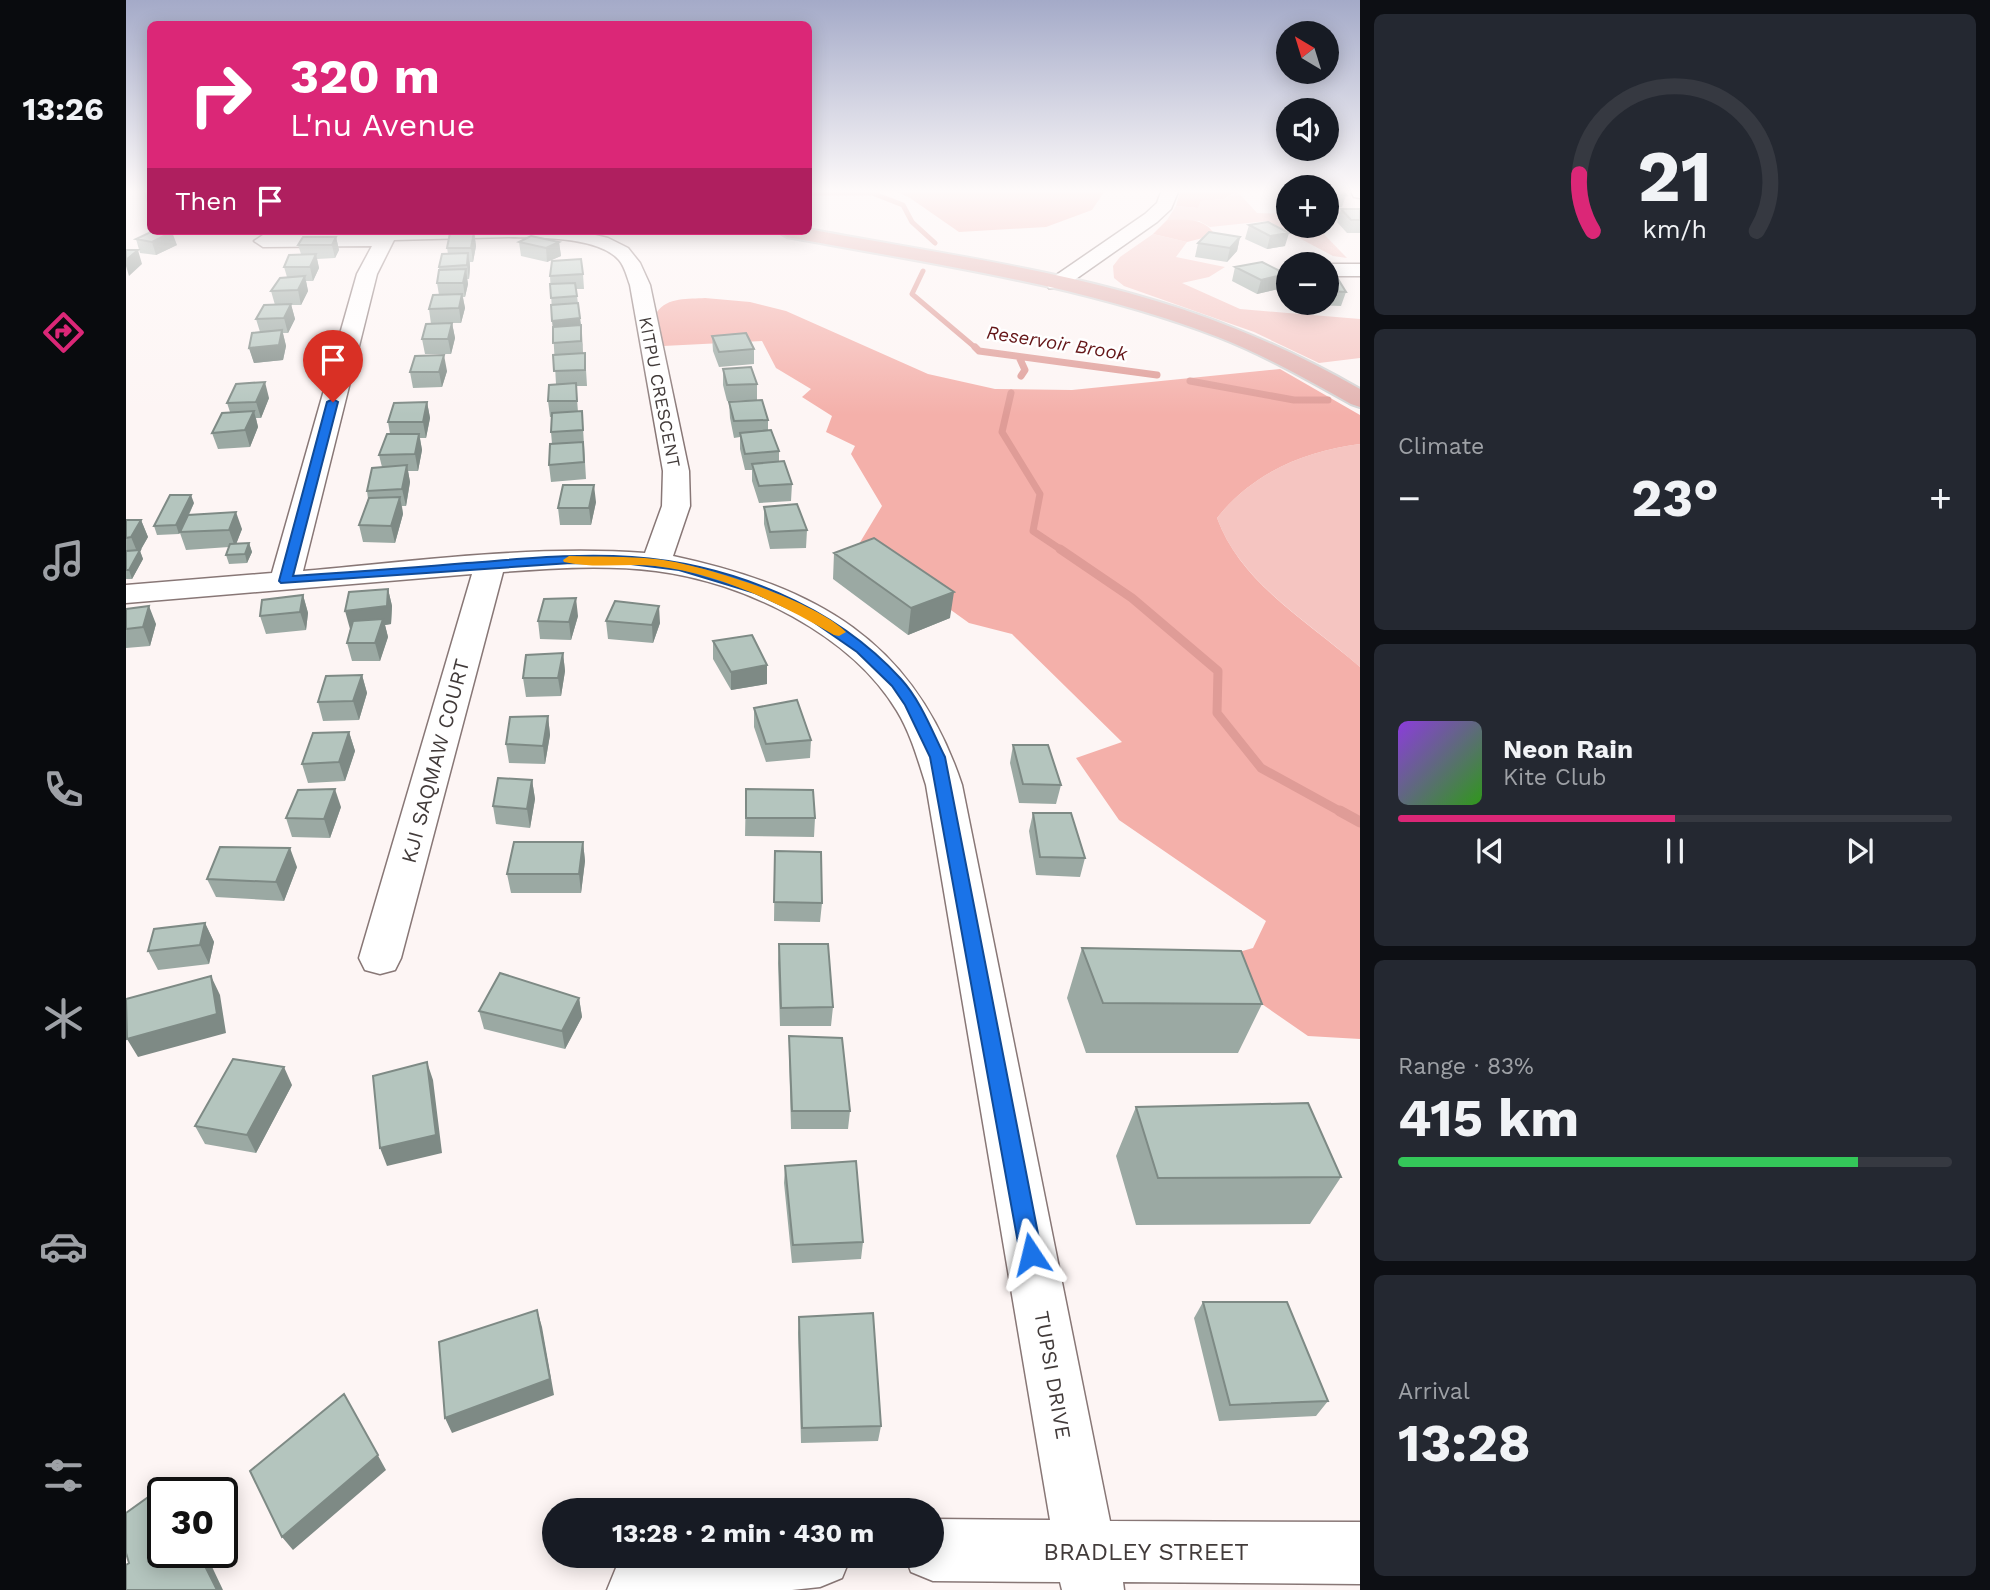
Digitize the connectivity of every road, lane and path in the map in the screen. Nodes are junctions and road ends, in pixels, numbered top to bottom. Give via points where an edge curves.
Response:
1 (371, 266) edge
2 (631, 266) edge
3 (966, 266) edge
4 (1082, 266) edge
5 (1339, 270) edge
6 (1360, 270) edge
7 (1056, 284) junction
8 (1360, 399) edge
9 (656, 562) junction
10 (490, 564) junction
11 (285, 581) junction
12 (126, 594) edge
13 (380, 958) dead end
14 (944, 1551) edge
15 (1360, 1553) edge
16 (724, 1568) edge
17 (1089, 1571) edge
18 (638, 1590) edge

1 - 11 street
2 - 9 street, KITPU CRESCENT via 640,285 676,471 676,506
3 - 7 main road
4 - 7 street
5 - 6 street
7 - 8 main road via 1158,309 1216,329 1303,366
9 - 10 street, TUPSI DRIVE via 581,559
9 - 17 street, TUPSI DRIVE via 760,590 818,618 880,665 912,704 925,729 937,757 952,822
10 - 11 street, TUPSI DRIVE
10 - 13 street, KJI SAQMAW COURT
11 - 12 street, TUPSI DRIVE
14 - 17 street, BRADLEY STREET
15 - 17 street, BRADLEY STREET
16 - 18 street

